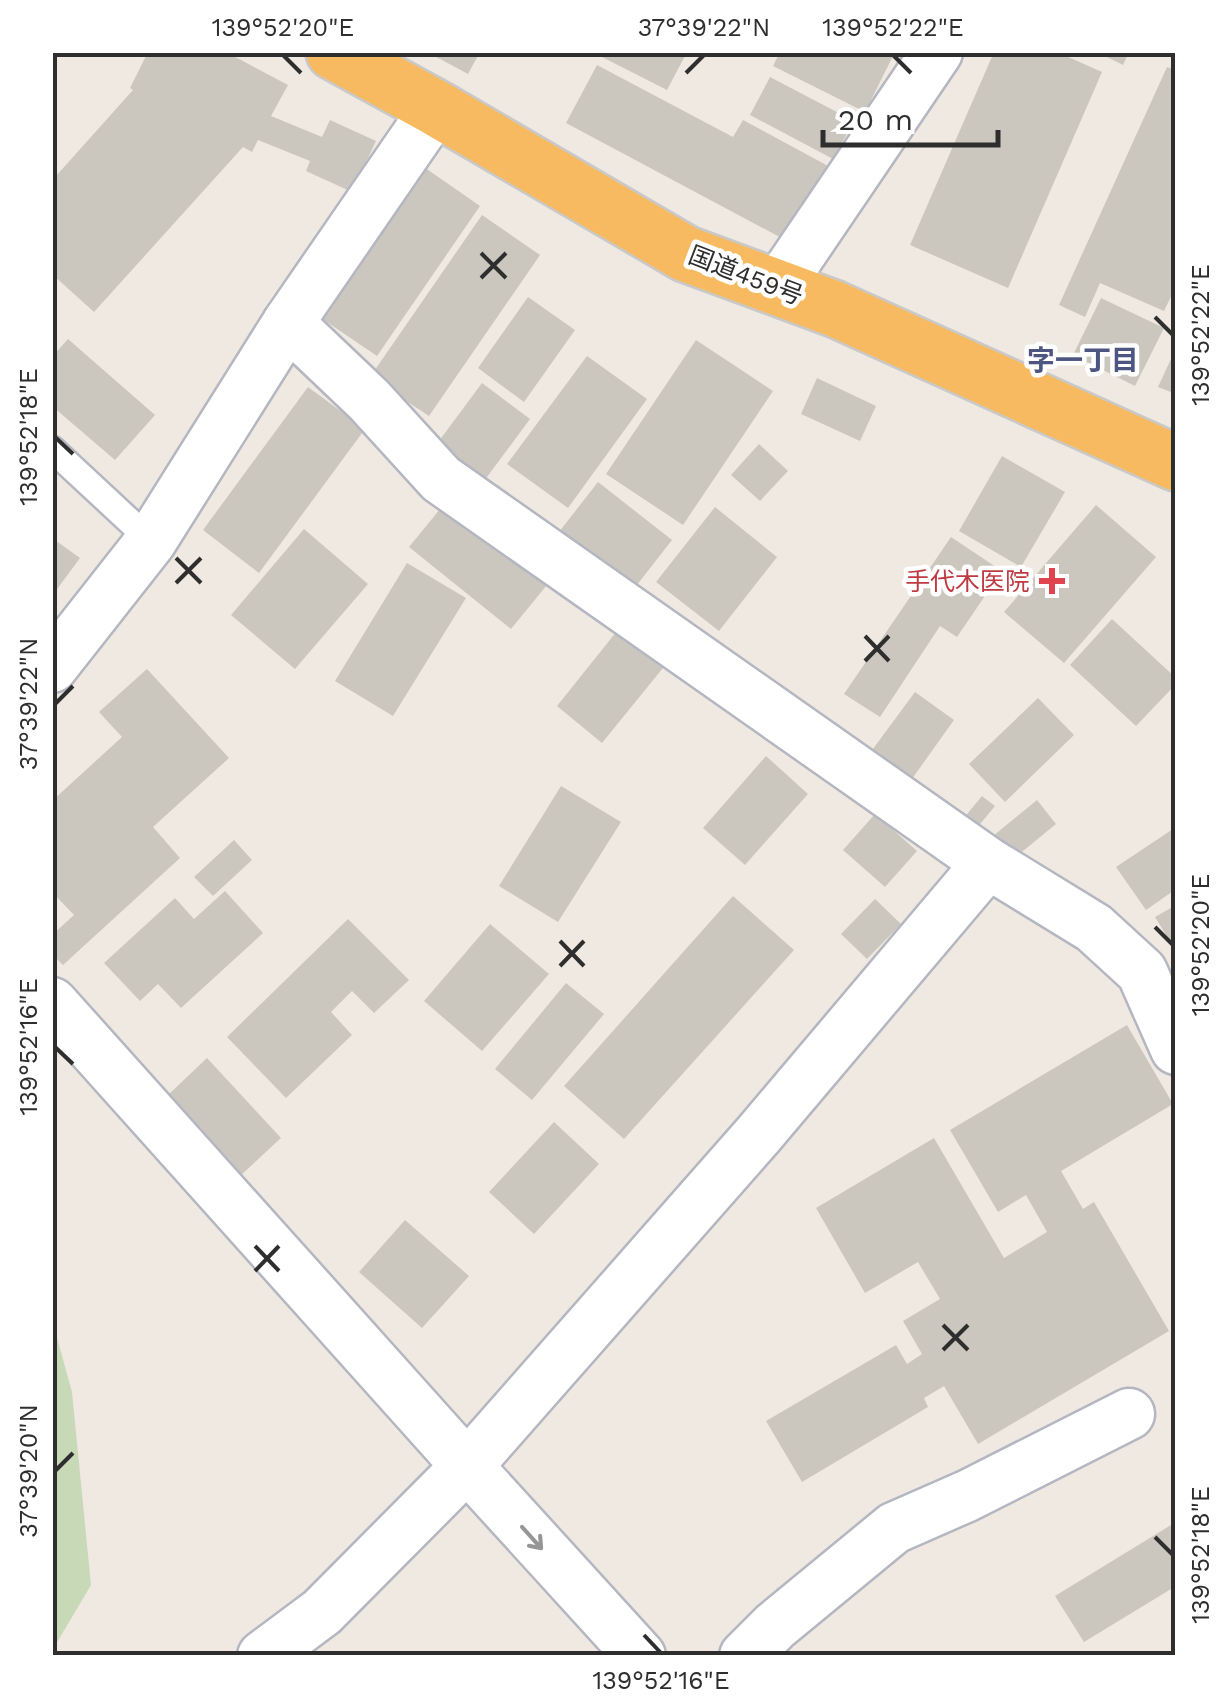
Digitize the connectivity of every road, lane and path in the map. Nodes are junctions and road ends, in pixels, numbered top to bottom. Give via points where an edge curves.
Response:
1 (334, 52) edge
2 (937, 52) edge
3 (436, 108) junction
4 (777, 288) junction
5 (288, 323) junction
6 (52, 448) edge
7 (1176, 463) edge
8 (150, 540) junction
9 (52, 667) edge
10 (988, 863) junction
11 (52, 1003) edge
12 (1176, 1049) edge
13 (1129, 1414) dead end
14 (466, 1466) junction
15 (263, 1656) edge
16 (640, 1656) edge
17 (745, 1656) edge

1 - 3 highway, 国道459号
2 - 4 street
3 - 4 highway, 国道459号 via 686,254
3 - 5 street
4 - 7 highway, 国道459号
5 - 8 street
5 - 10 street via 441,479
6 - 8 lane
8 - 9 street
10 - 12 street via 1094,928 1142,972
10 - 14 street
11 - 14 street
13 - 17 street via 894,1528
14 - 15 street via 322,1612
14 -> 16 street

